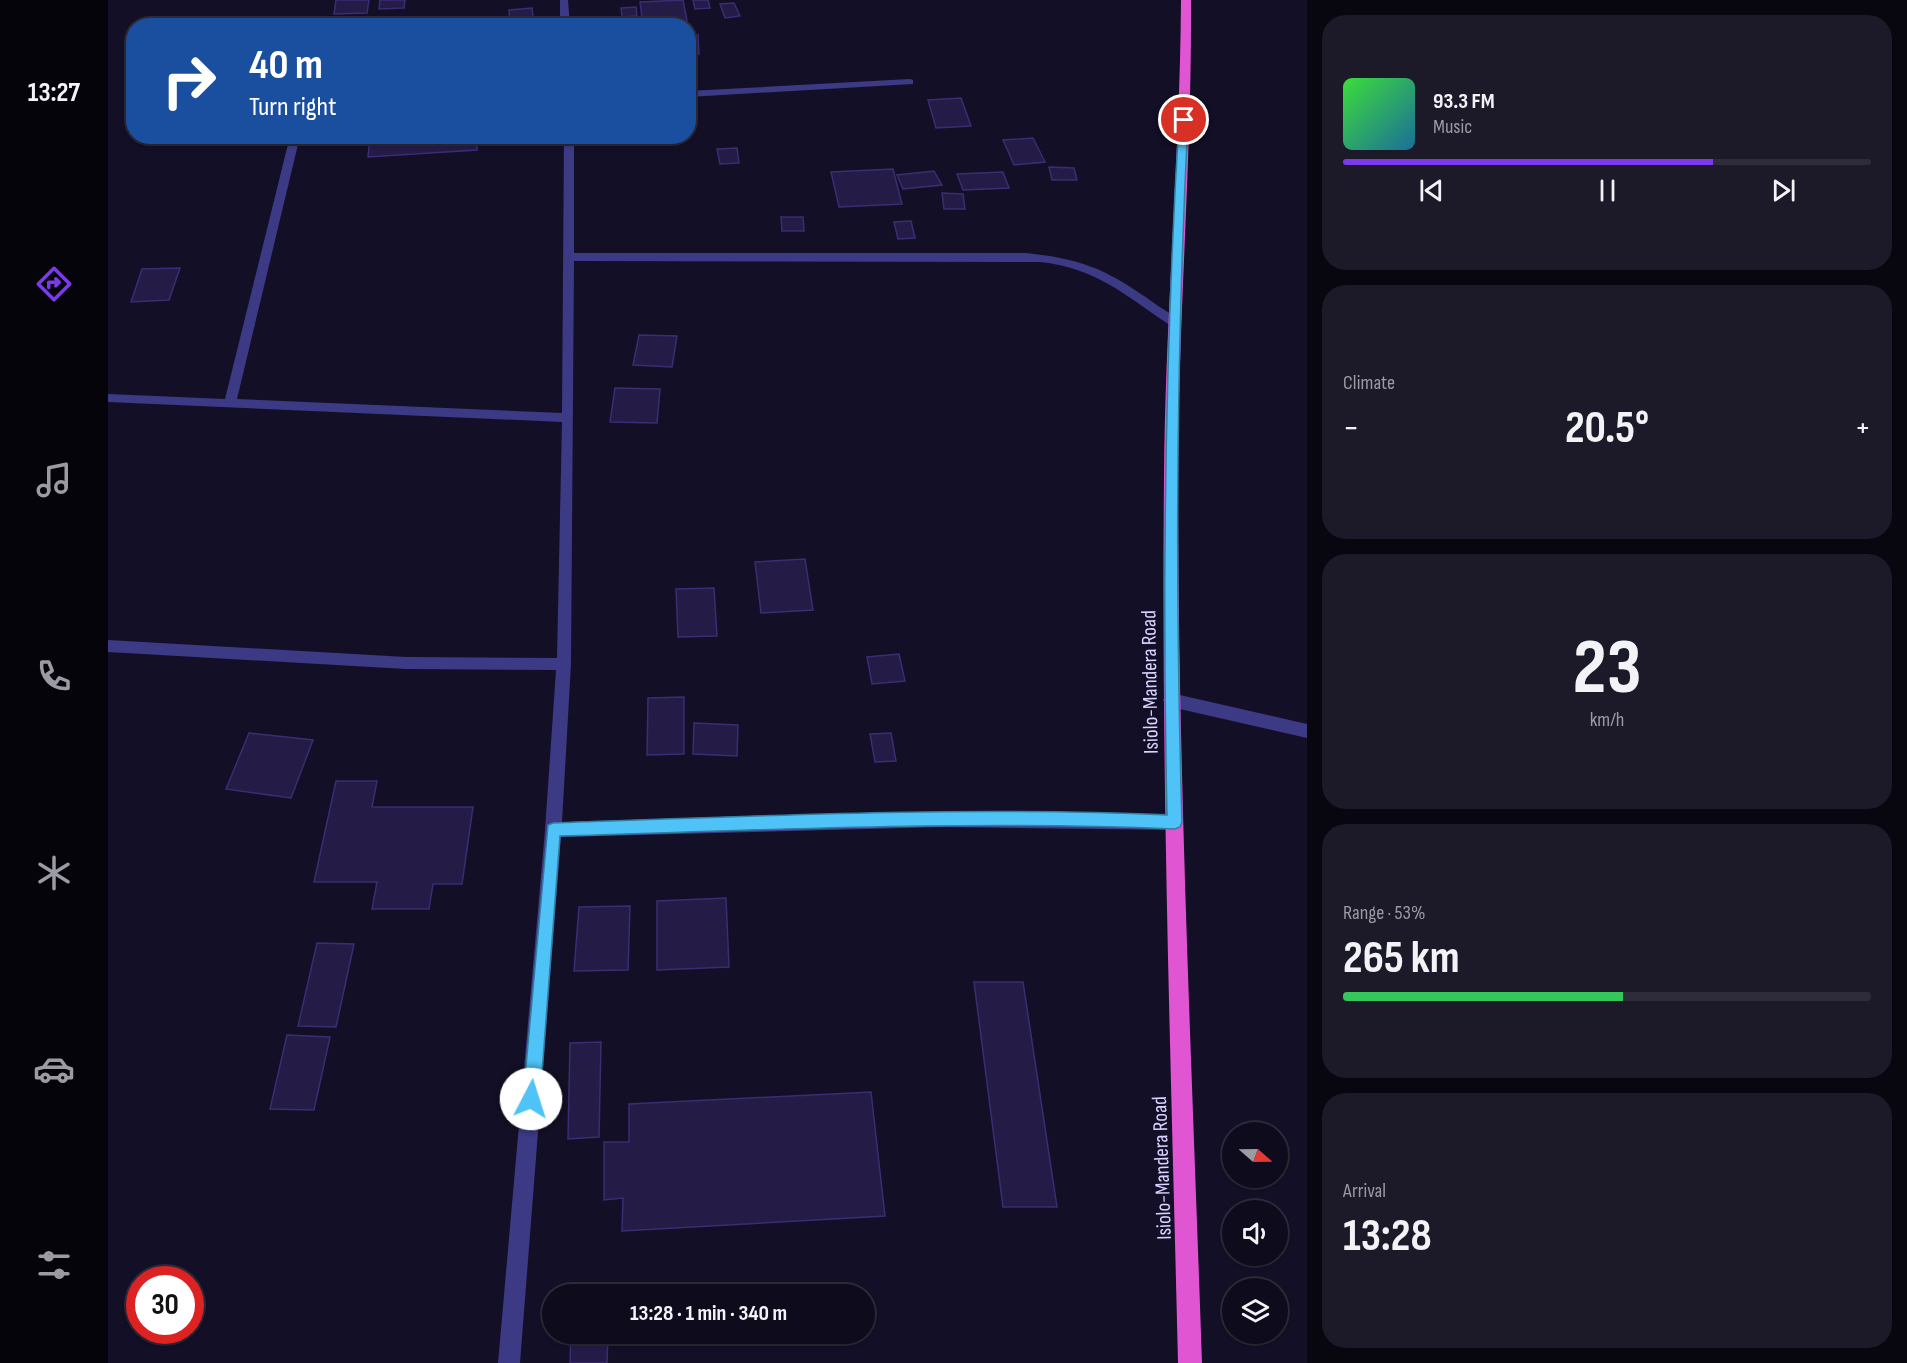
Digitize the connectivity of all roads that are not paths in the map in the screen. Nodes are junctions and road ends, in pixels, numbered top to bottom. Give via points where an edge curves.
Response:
1 (564, 0) edge
2 (1186, 0) edge
3 (565, 18) edge
4 (910, 82) dead end
5 (696, 94) edge
6 (293, 144) edge
7 (569, 144) edge
8 (568, 257) junction
9 (1174, 322) junction
10 (108, 398) edge
11 (230, 403) junction
12 (568, 418) junction
13 (108, 646) edge
14 (564, 664) junction
15 (1172, 700) junction
16 (1307, 731) edge
17 (1175, 822) junction
18 (553, 830) junction
19 (509, 1363) edge
20 (1190, 1363) edge

1 - 3 street
2 - 9 highway, Isiolo-Mandera Road
4 - 5 street
6 - 11 street
7 - 8 street
8 - 9 street via 1026,257 1084,267
8 - 12 street
9 - 15 highway, Isiolo-Mandera Road
10 - 11 street
11 - 12 street
12 - 14 street
13 - 14 street via 406,663
14 - 18 street
15 - 16 street
15 - 17 highway, Isiolo-Mandera Road
17 - 18 street via 907,818
17 - 20 highway, Isiolo-Mandera Road
18 - 19 street

